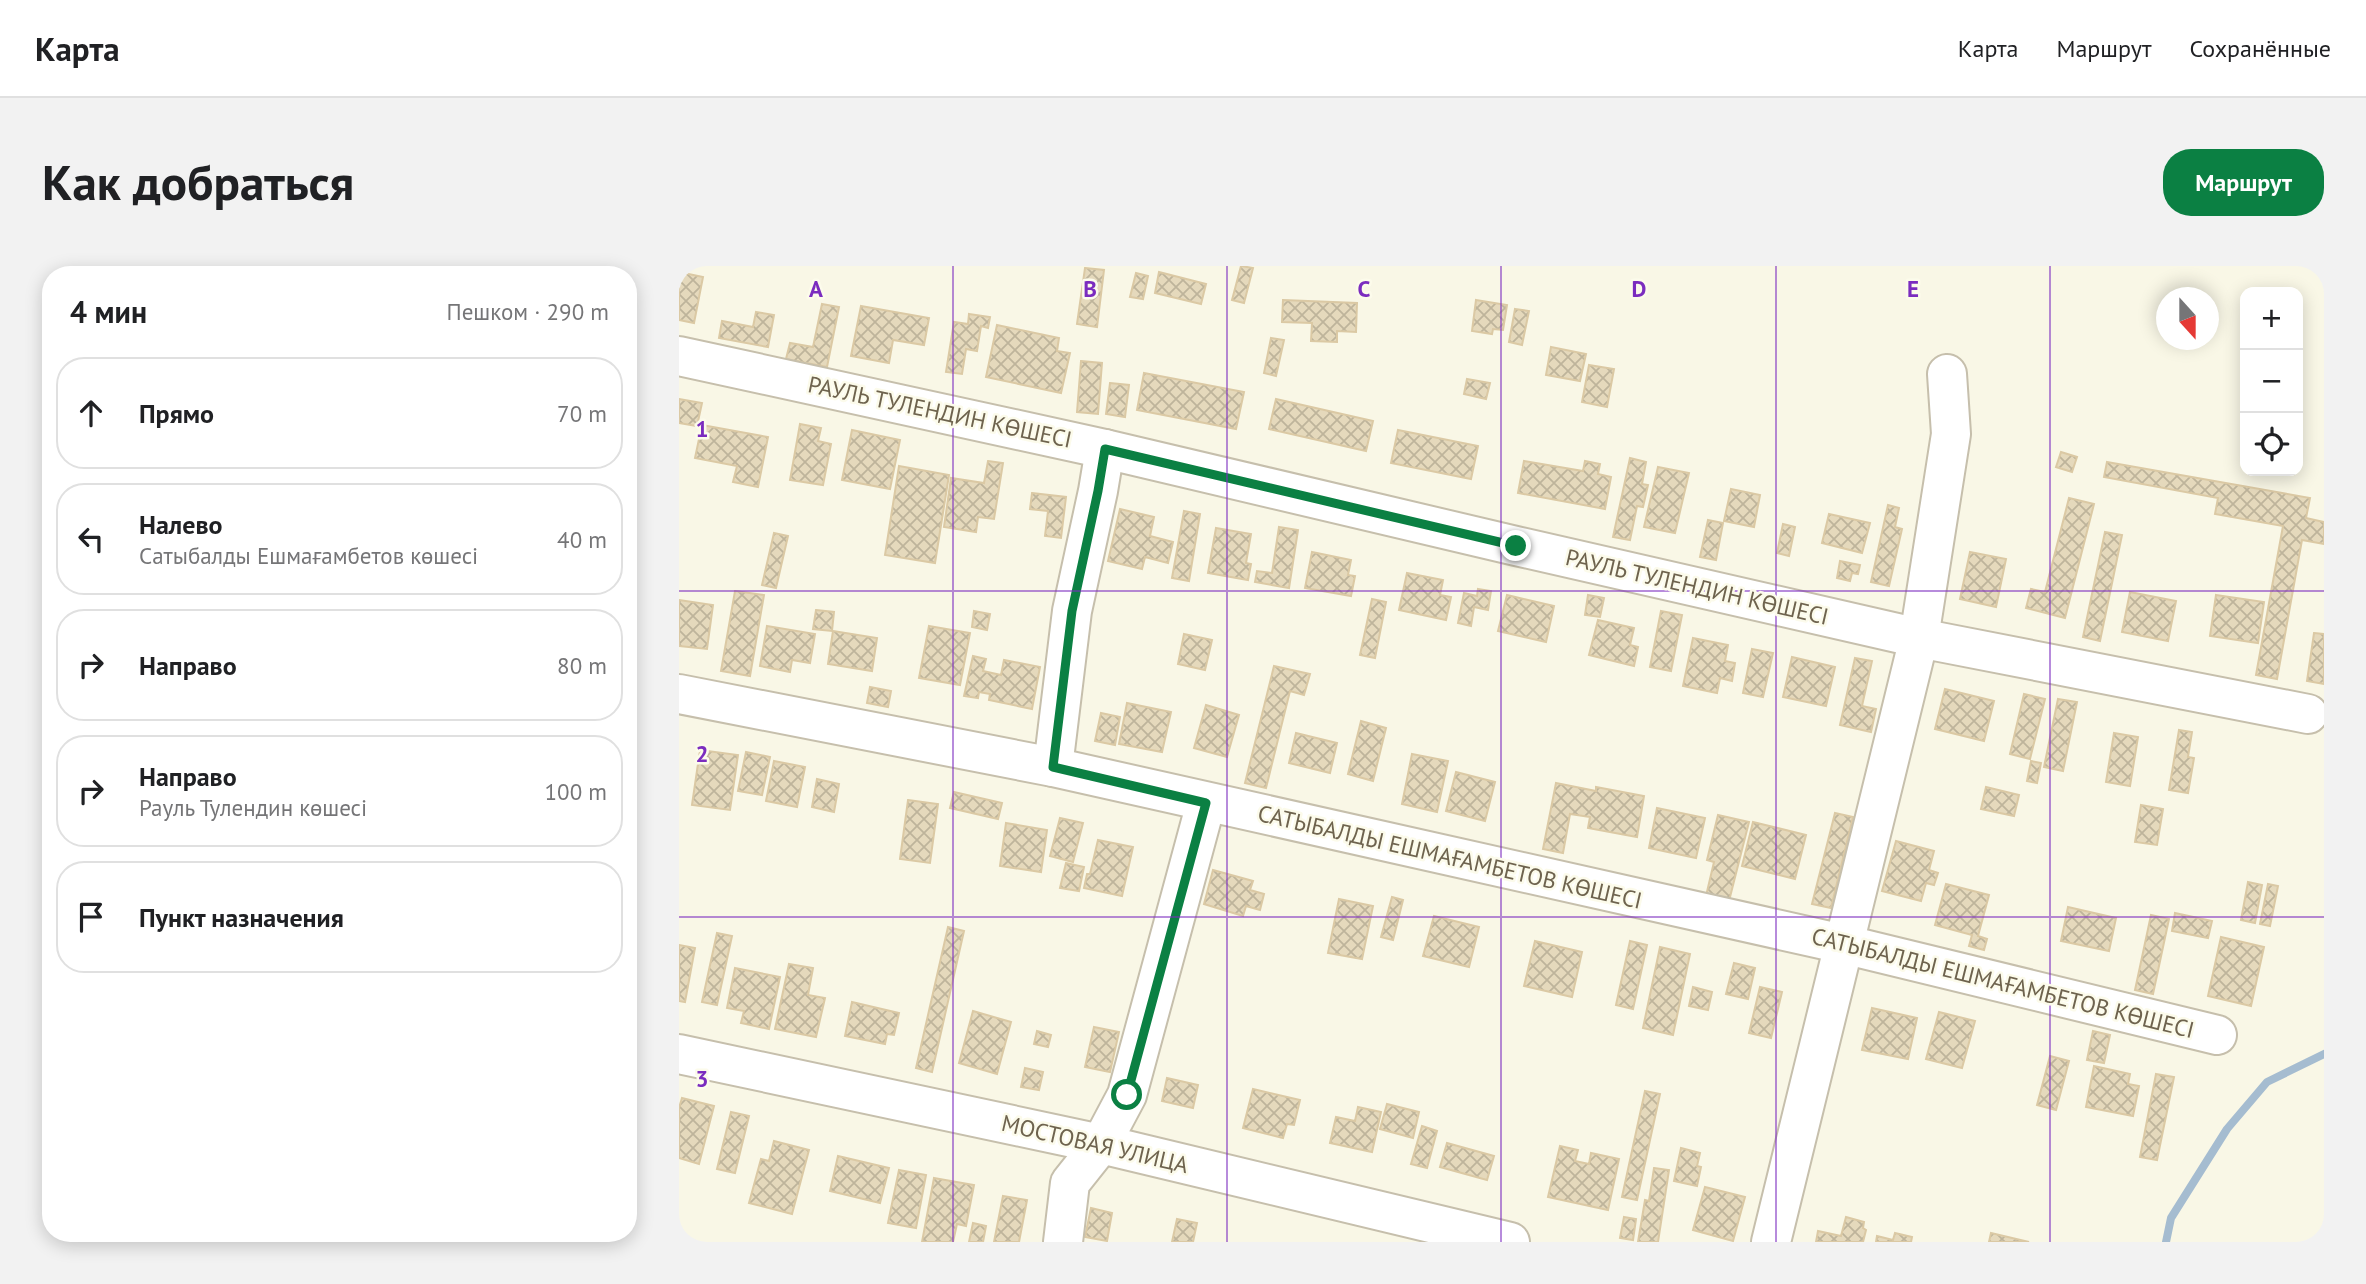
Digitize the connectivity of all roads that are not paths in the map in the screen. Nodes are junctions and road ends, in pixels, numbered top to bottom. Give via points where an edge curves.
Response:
1 (679, 356) edge
2 (1947, 374) dead end
3 (1105, 449) junction
4 (1919, 638) junction
5 (679, 694) edge
6 (2308, 713) dead end
7 (1053, 767) junction
8 (1206, 803) junction
9 (1843, 944) junction
10 (2217, 1035) dead end
11 (679, 1054) edge
12 (1101, 1144) junction
13 (1063, 1242) edge
14 (1510, 1242) edge
15 (1771, 1242) edge

1 - 3 street, РАУЛЬ ТУЛЕНДИН КӨШЕСІ
2 - 4 street via 1951,434
3 - 4 street, РАУЛЬ ТУЛЕНДИН КӨШЕСІ
3 - 7 street via 1072,611
4 - 6 street, РАУЛЬ ТУЛЕНДИН КӨШЕСІ
4 - 9 street
5 - 7 street, САТЫБАЛДЫ ЕШМАҒАМБЕТОВ КӨШЕСІ
7 - 8 street, САТЫБАЛДЫ ЕШМАҒАМБЕТОВ КӨШЕСІ
8 - 9 street, САТЫБАЛДЫ ЕШМАҒАМБЕТОВ КӨШЕСІ
8 - 12 street via 1127,1095
9 - 10 street, САТЫБАЛДЫ ЕШМАҒАМБЕТОВ КӨШЕСІ
9 - 15 street
11 - 12 street, МОСТОВАЯ УЛИЦА
12 - 13 street via 1070,1183
12 - 14 street, МОСТОВАЯ УЛИЦА

